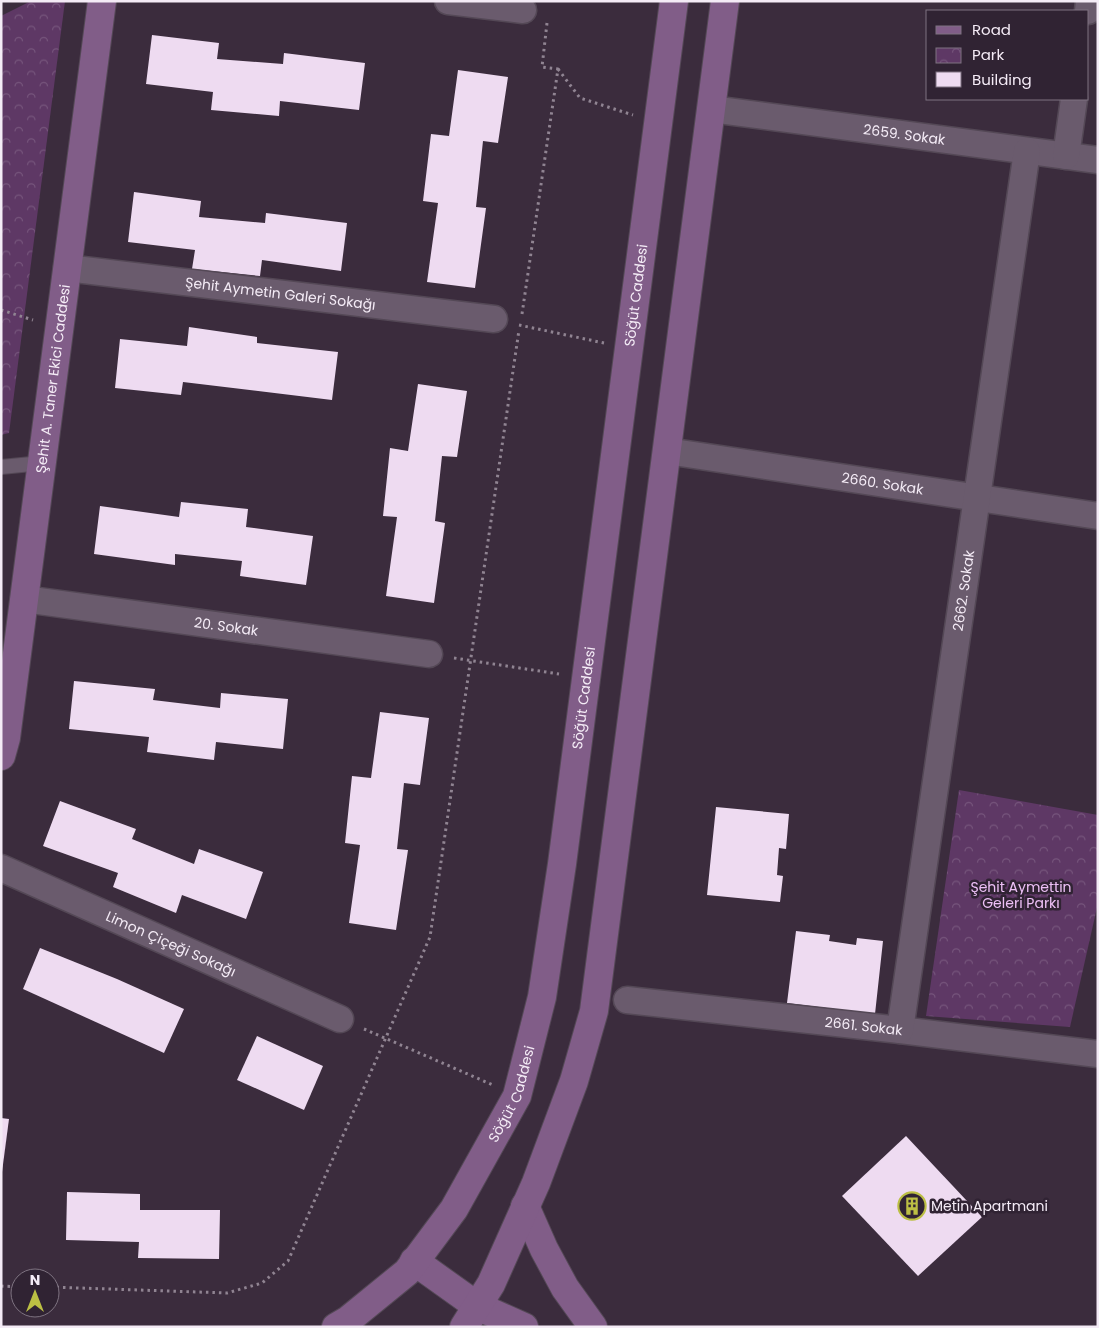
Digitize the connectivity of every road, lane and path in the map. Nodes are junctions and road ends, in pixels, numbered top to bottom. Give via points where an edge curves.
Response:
1 (102, 1) edge
2 (448, 1) edge
3 (674, 1) edge
4 (725, 1) edge
5 (523, 10) dead end
6 (548, 20) dead end
7 (558, 69) junction
8 (1074, 100) edge
9 (711, 109) junction
10 (658, 122) junction
11 (1027, 151) junction
12 (1066, 156) junction
13 (1098, 160) edge
14 (67, 268) junction
15 (1, 310) edge
16 (522, 315) dead end
17 (494, 320) joint
18 (520, 325) junction
19 (59, 328) junction
20 (629, 348) junction
21 (667, 451) junction
22 (42, 463) junction
23 (1, 467) edge
24 (977, 498) junction
25 (1098, 516) edge
26 (24, 599) junction
27 (429, 654) joint
28 (471, 661) junction
29 (586, 679) junction
30 (5, 706) edge
31 (1, 756) edge
32 (1, 868) edge
33 (627, 1000) dead end
34 (340, 1018) joint
35 (900, 1030) junction
36 (386, 1038) junction
37 (1098, 1054) edge
38 (517, 1096) junction
39 (526, 1206) junction
40 (414, 1261) junction
41 (60, 1288) edge
42 (471, 1316) edge
43 (336, 1327) edge
44 (524, 1327) edge
45 (593, 1327) edge

1 - 14 main road, Şehit A. Taner Ekici Caddesi
2 - 5 street
3 - 10 main road, Söğüt Caddesi
4 - 9 main road
6 - 7 path via 542,67
7 - 10 path via 580,98
7 - 16 path
8 - 12 street
9 - 11 street, 2659. Sokak
9 - 21 main road
10 - 20 main road, Söğüt Caddesi
11 - 12 street, 2659. Sokak
11 - 24 street, 2662. Sokak
12 - 13 street, 2659. Sokak
14 - 17 street, Şehit Aymetin Galeri Sokağı
14 - 19 main road, Şehit A. Taner Ekici Caddesi
15 - 19 path
17 - 18 path
18 - 20 path
18 - 28 path
19 - 22 main road, Şehit A. Taner Ekici Caddesi
20 - 29 main road, Söğüt Caddesi
21 - 24 street, 2660. Sokak
21 - 39 main road via 594,1011 574,1081
22 - 23 lane
22 - 26 main road, Şehit A. Taner Ekici Caddesi
24 - 25 street, 2660. Sokak
24 - 35 street, 2662. Sokak
26 - 27 street, 20. Sokak
26 - 30 main road, Şehit A. Taner Ekici Caddesi
27 - 28 path
28 - 29 path
28 - 36 path via 430,937
29 - 38 main road, Söğüt Caddesi via 542,997
30 - 31 main road, Şehit A. Taner Ekici Caddesi via 6,738
32 - 34 street, Limon Çiçeği Sokağı
33 - 35 street, 2661. Sokak
34 - 36 path
35 - 37 street, 2661. Sokak
36 - 38 path
36 - 41 path via 288,1261 262,1283 226,1292
38 - 40 main road, Söğüt Caddesi via 454,1209
39 - 42 main road via 491,1284
39 - 45 main road via 565,1288
40 - 42 main road
40 - 43 main road, Söğüt Caddesi via 407,1272
42 - 44 main road

